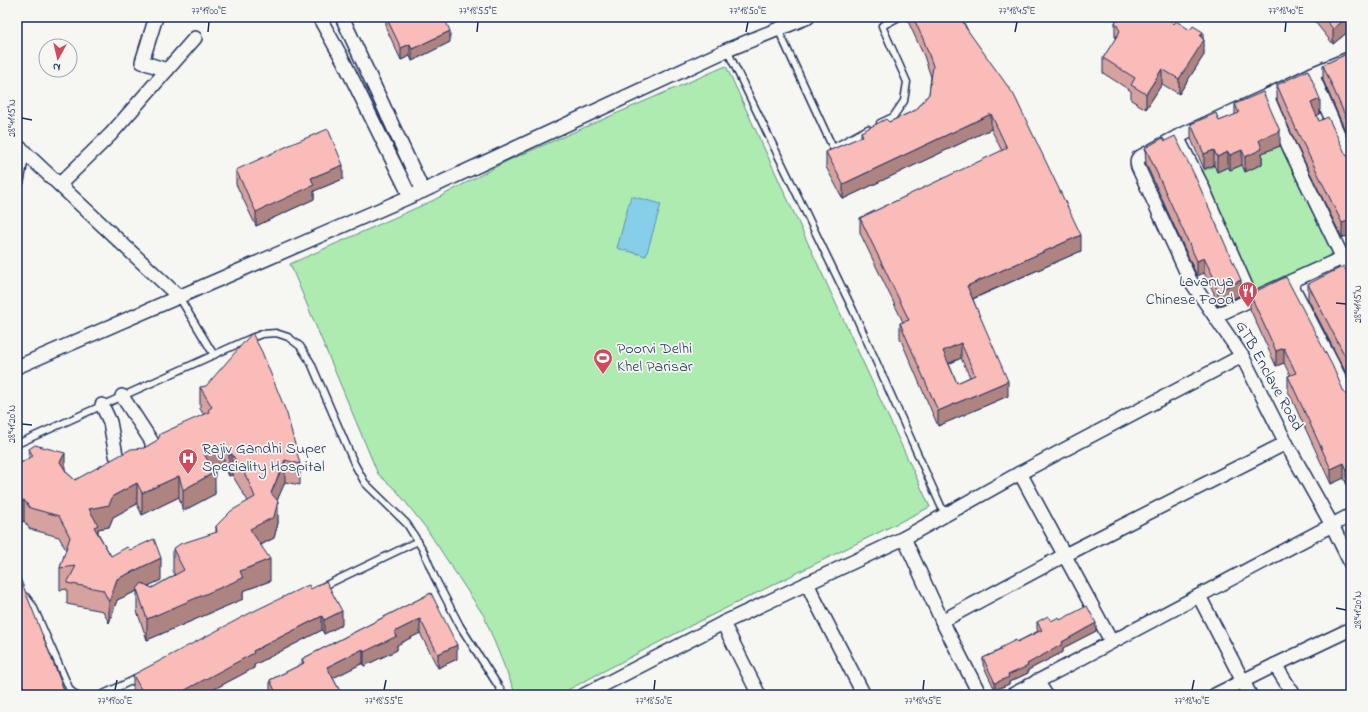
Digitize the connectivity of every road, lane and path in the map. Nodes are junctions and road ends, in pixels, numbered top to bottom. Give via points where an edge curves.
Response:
1 (156, 17) edge
2 (319, 17) edge
3 (342, 17) edge
4 (808, 17) edge
5 (899, 17) edge
6 (778, 29) junction
7 (195, 38) dead end
8 (727, 50) junction
9 (1351, 58) edge
10 (167, 70) junction
11 (1312, 74) junction
12 (1267, 96) junction
13 (1177, 137) junction
14 (20, 147) edge
15 (1351, 164) edge
16 (17, 181) edge
17 (60, 184) junction
18 (423, 190) junction
19 (410, 196) junction
20 (1347, 256) edge
21 (1351, 275) edge
22 (1290, 282) junction
23 (179, 297) junction
24 (1252, 300) junction
25 (1215, 316) junction
26 (214, 355) junction
27 (1242, 356) junction
28 (17, 367) edge
29 (122, 396) junction
30 (1351, 404) edge
31 (102, 405) junction
32 (1286, 443) junction
33 (17, 444) edge
34 (1020, 473) junction
35 (1351, 514) edge
36 (945, 515) junction
37 (1332, 525) junction
38 (904, 538) junction
39 (418, 541) junction
40 (1065, 555) junction
41 (1351, 564) edge
42 (808, 583) junction
43 (319, 589) edge
44 (17, 593) edge
45 (1199, 596) junction
46 (942, 620) junction
47 (723, 623) junction
48 (1351, 629) edge
49 (1111, 642) junction
50 (1275, 665) junction
51 (143, 675) edge
52 (1037, 681) junction
53 (1242, 681) junction
54 (76, 695) edge
55 (101, 695) edge
56 (504, 695) edge
57 (584, 695) edge
58 (758, 695) edge
59 (864, 695) edge
60 (980, 695) edge
61 (1012, 695) edge
62 (1046, 695) edge
63 (1215, 695) edge
64 (1250, 695) edge
65 (1294, 695) edge

1 - 10 street via 142,62
2 - 19 street
3 - 18 street
4 - 6 street
5 - 6 lane via 882,26 907,82 904,101 893,116 833,148
6 - 8 street
7 - 10 street
8 - 18 street
8 - 36 lane via 853,310
9 - 11 street, GTB Enclave Road
10 - 17 street via 111,134
11 - 12 street, GTB Enclave Road
11 - 15 street
12 - 13 street, GTB Enclave Road
12 - 20 street via 1290,149
13 - 24 street via 1201,184
13 - 25 street, GTB Enclave Road via 1140,156 1138,167 1190,280
14 - 16 street
14 - 17 street
17 - 23 street
18 - 19 street
19 - 23 street
20 - 21 street
20 - 22 street
22 - 24 street
22 - 30 street
23 - 26 lane
23 - 28 street
24 - 25 street
25 - 27 street, GTB Enclave Road
26 - 29 lane
26 - 39 lane via 262,334 276,333 288,337 300,346 311,363 365,483 407,524
27 - 32 street, GTB Enclave Road
27 - 34 street
29 - 31 lane
29 - 31 street via 152,442 152,456 140,463 123,463 116,455 110,422
31 - 33 lane
32 - 37 street, GTB Enclave Road
32 - 40 street
34 - 36 street
34 - 40 street
35 - 37 street
36 - 38 street
37 - 41 street, GTB Enclave Road
37 - 45 street
38 - 42 street
38 - 46 street
39 - 43 lane
39 - 56 lane via 460,626
40 - 46 street
40 - 49 street
42 - 47 street
42 - 59 street
44 - 54 lane via 26,597 33,606 70,690
45 - 49 street
45 - 53 street
46 - 60 street
47 - 57 street
47 - 58 street
48 - 50 street
49 - 52 street
50 - 53 street
50 - 65 street
51 - 55 lane
52 - 61 street
52 - 62 street
53 - 63 street
53 - 64 street

